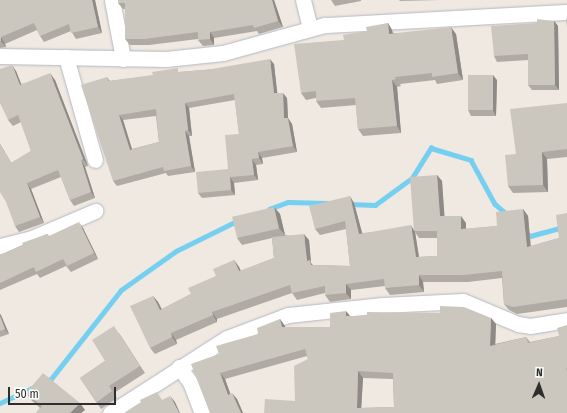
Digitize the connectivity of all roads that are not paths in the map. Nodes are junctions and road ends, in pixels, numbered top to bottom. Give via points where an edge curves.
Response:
1 (112, 0) edge
2 (303, 0) edge
3 (513, 7) edge
4 (567, 12) edge
5 (310, 28) junction
6 (0, 56) edge
7 (66, 57) junction
8 (123, 59) junction
9 (95, 160) dead end
10 (95, 211) dead end
11 (0, 246) edge
12 (567, 320) edge
13 (179, 367) junction
14 (110, 413) edge
15 (202, 413) edge

1 - 8 street
2 - 5 street
3 - 4 street
3 - 5 street
5 - 8 street via 223,53 166,59
6 - 7 street
7 - 8 street
7 - 9 street
10 - 11 street via 32,238
12 - 13 street via 530,326 518,324 463,301 382,305 288,315 227,338
13 - 14 street
13 - 15 street via 190,382

